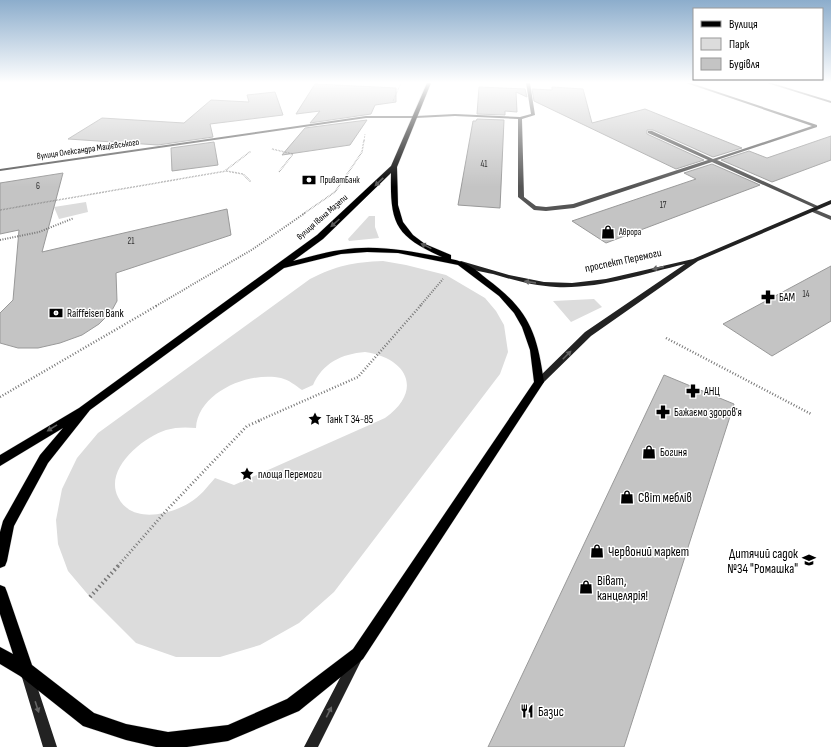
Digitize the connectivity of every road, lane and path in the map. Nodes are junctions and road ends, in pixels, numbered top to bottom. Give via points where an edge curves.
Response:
1 (416, 117) edge
2 (360, 118) edge
3 (517, 118) edge
4 (520, 118) joint
5 (792, 118) edge
6 (365, 131) dead end
7 (650, 132) dead end
8 (254, 148) dead end
9 (270, 148) dead end
10 (712, 160) junction
11 (394, 168) junction
12 (0, 170) edge
13 (226, 171) junction
14 (279, 172) dead end
15 (251, 182) dead end
16 (831, 202) edge
17 (814, 208) junction
18 (0, 210) edge
19 (74, 218) dead end
20 (831, 218) edge
21 (0, 240) edge
22 (696, 260) junction
23 (461, 263) junction
24 (281, 266) junction
25 (446, 275) dead end
26 (666, 338) dead end
27 (539, 382) junction
28 (0, 397) edge
29 (86, 407) junction
30 (810, 414) dead end
31 (0, 461) edge
32 (0, 561) edge
33 (0, 592) edge
34 (90, 597) dead end
35 (358, 654) junction
36 (0, 655) edge
37 (26, 670) junction
38 (50, 747) edge
39 (311, 747) edge

1 - 11 main road, вулиця Івана Мазепи
2 - 12 street, вулиця Олександра Мацієвського
3 - 4 street, вулиця Олександра Мацієвського
4 - 10 street via 521,197 534,208 574,206
5 - 10 street via 816,126
6 - 28 path via 362,152 335,192 253,249
7 - 10 street
8 - 13 path
9 - 14 path via 293,154
10 - 17 street
23 -> 11 main road, вулиця Івана Мазепи via 410,238 397,220
11 -> 24 main road, вулиця Івана Мазепи via 320,237
13 - 15 path via 243,174
13 - 18 path
16 - 17 main road, проспект Перемоги
17 - 20 street
17 - 22 main road, проспект Перемоги
19 - 21 path via 39,232
22 -> 23 main road, проспект Перемоги via 591,283 557,285 525,281
27 -> 22 main road, проспект Перемоги via 588,334
23 - 24 main road via 398,251 367,250 341,252
23 - 27 main road via 502,294 517,311 534,350
24 - 29 main road
25 - 34 path via 358,377 247,426 165,512
26 - 30 path
27 - 35 main road
29 -> 31 main road
29 - 32 main road via 44,459 8,525
33 - 37 main road
35 - 37 main road via 293,705 228,734 168,741 126,732 89,720
39 -> 35 main road
36 - 37 main road
37 -> 38 main road

